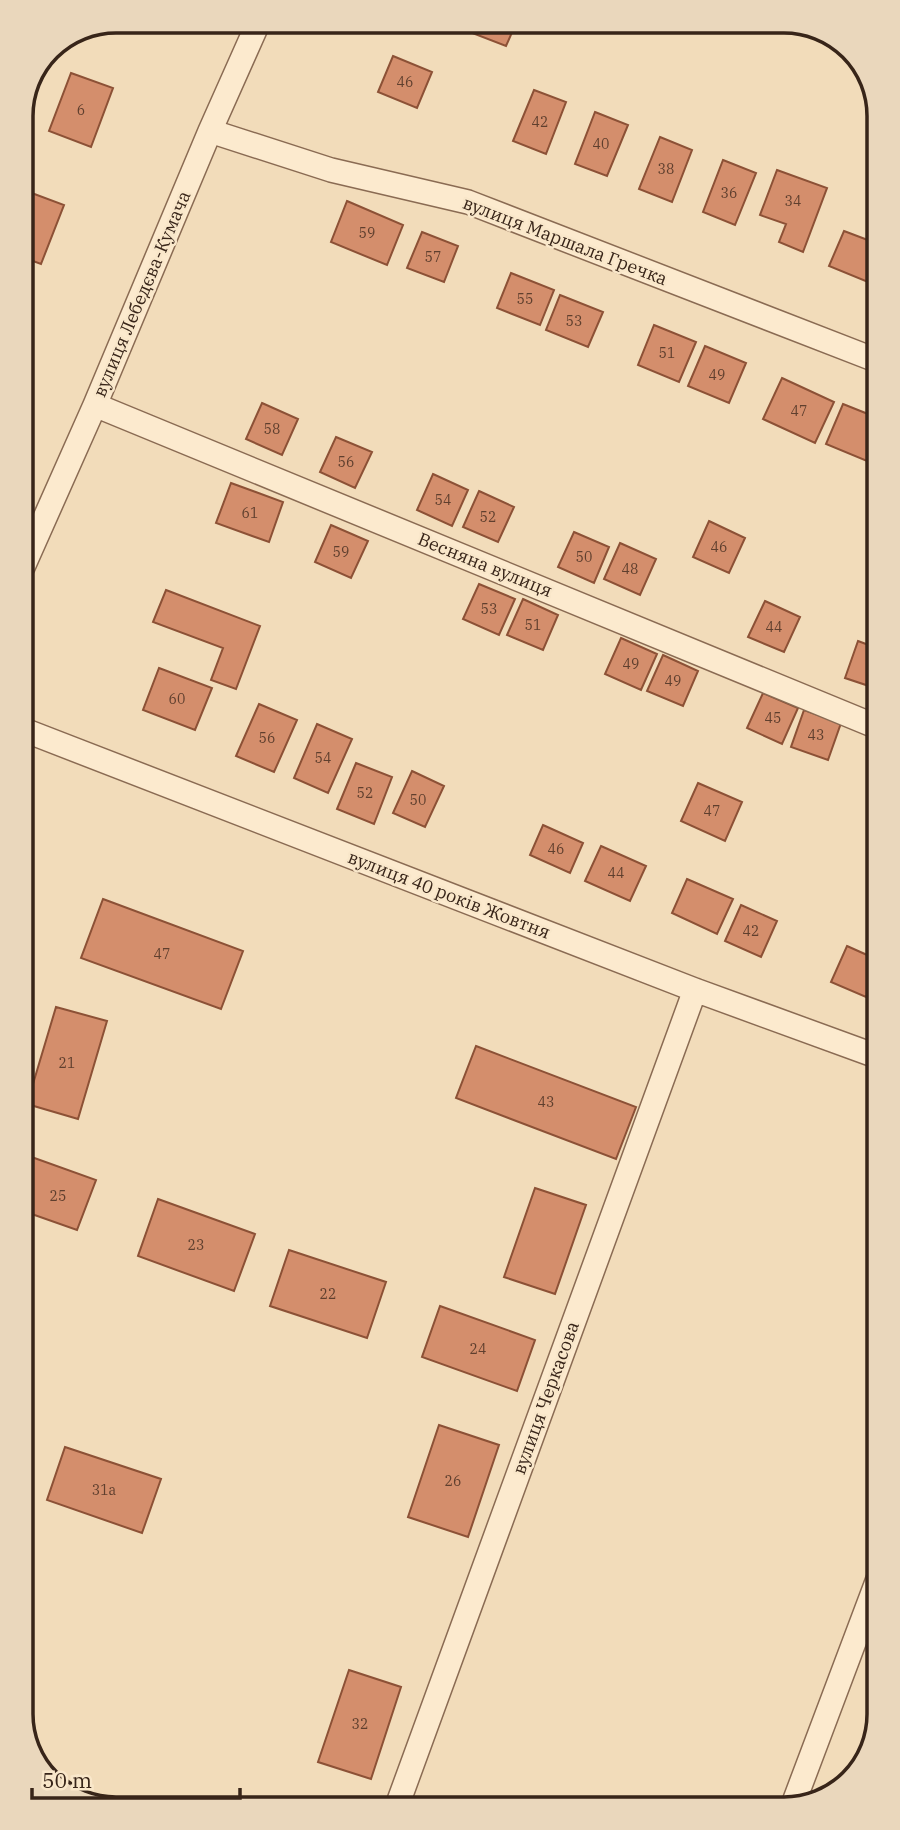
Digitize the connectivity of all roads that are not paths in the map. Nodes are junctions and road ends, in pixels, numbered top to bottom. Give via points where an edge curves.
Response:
1 (254, 33) edge
2 (210, 131) junction
3 (867, 357) edge
4 (95, 405) junction
5 (33, 544) edge
6 (867, 723) edge
7 (33, 733) edge
8 (695, 990) junction
9 (867, 1048) edge
10 (867, 1608) edge
11 (796, 1795) edge
12 (400, 1797) edge

1 - 2 street, вулиця Лебедєва-Кумача
2 - 3 street, вулиця Маршала Гречка via 331,170 468,202
2 - 4 street, вулиця Лебедєва-Кумача
4 - 5 street, вулиця Лебедєва-Кумача
4 - 6 street, Весняна вулиця
7 - 8 street, вулиця 40 років Жовтня
8 - 9 street, вулиця 40 років Жовтня
8 - 12 street, вулиця Черкасова
10 - 11 street

